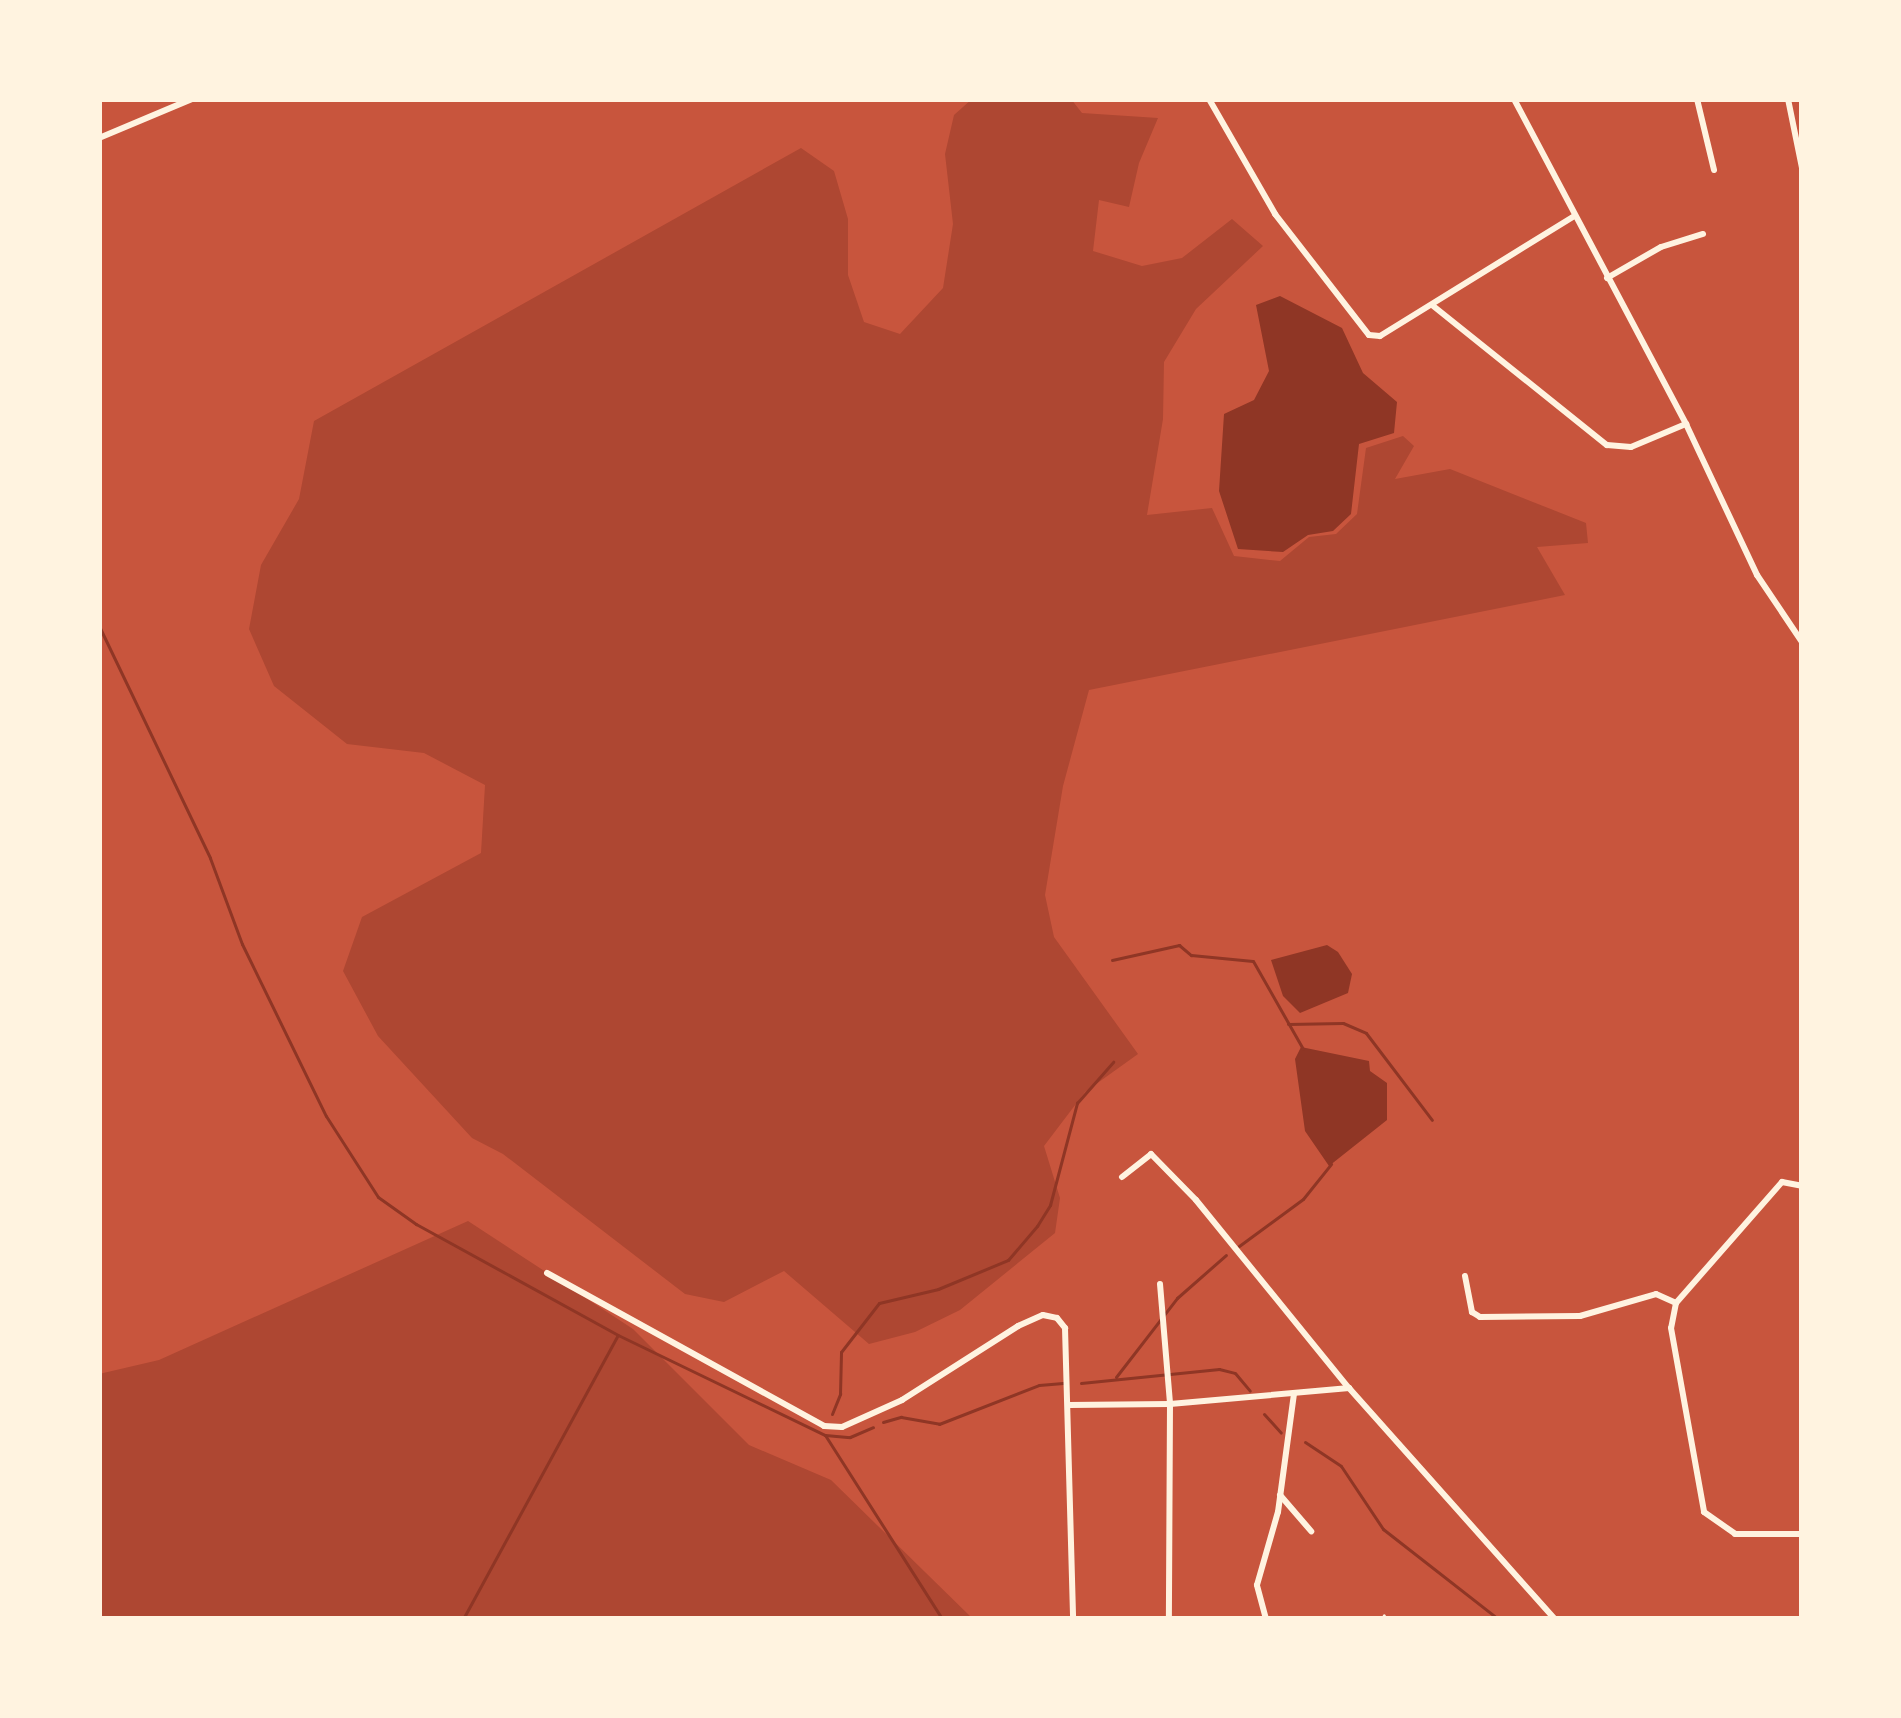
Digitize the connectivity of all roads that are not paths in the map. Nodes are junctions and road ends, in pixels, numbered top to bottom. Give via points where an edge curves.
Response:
1 (192, 99) edge
2 (1209, 99) edge
3 (1514, 99) edge
4 (1697, 99) edge
5 (1788, 99) edge
6 (99, 138) edge
7 (1802, 168) edge
8 (1714, 170) dead end
9 (1574, 216) junction
10 (1703, 234) dead end
11 (1607, 278) junction
12 (1430, 304) junction
13 (1686, 424) junction
14 (1802, 642) edge
15 (1122, 1177) dead end
16 (1802, 1186) edge
17 (547, 1274) dead end
18 (1465, 1276) dead end
19 (1160, 1284) dead end
20 (1676, 1303) junction
21 (1349, 1388) junction
22 (1294, 1394) junction
23 (1170, 1404) junction
24 (1069, 1405) junction
25 (1280, 1496) junction
26 (1311, 1531) dead end
27 (1802, 1534) edge
28 (1073, 1619) edge
29 (1169, 1619) edge
30 (1266, 1619) edge
31 (1555, 1619) edge

1 - 6 street
2 - 12 street via 1276,214 1359,326 1380,336
3 - 9 street
4 - 8 street
5 - 7 street
9 - 11 street
9 - 12 street
10 - 11 street
11 - 13 street
12 - 13 street via 1607,445 1630,447
13 - 14 street via 1757,575
15 - 21 street via 1150,1154
16 - 20 street via 1781,1182
17 - 24 street via 824,1426 854,1424 1042,1315 1057,1318 1065,1328
18 - 20 street via 1480,1317 1580,1316 1656,1294
19 - 23 street
20 - 27 street via 1671,1328 1704,1511 1735,1534
21 - 22 street
21 - 31 street
22 - 23 street
22 - 25 street
23 - 24 street
23 - 29 street
24 - 28 street
25 - 26 street
25 - 30 street via 1257,1585

